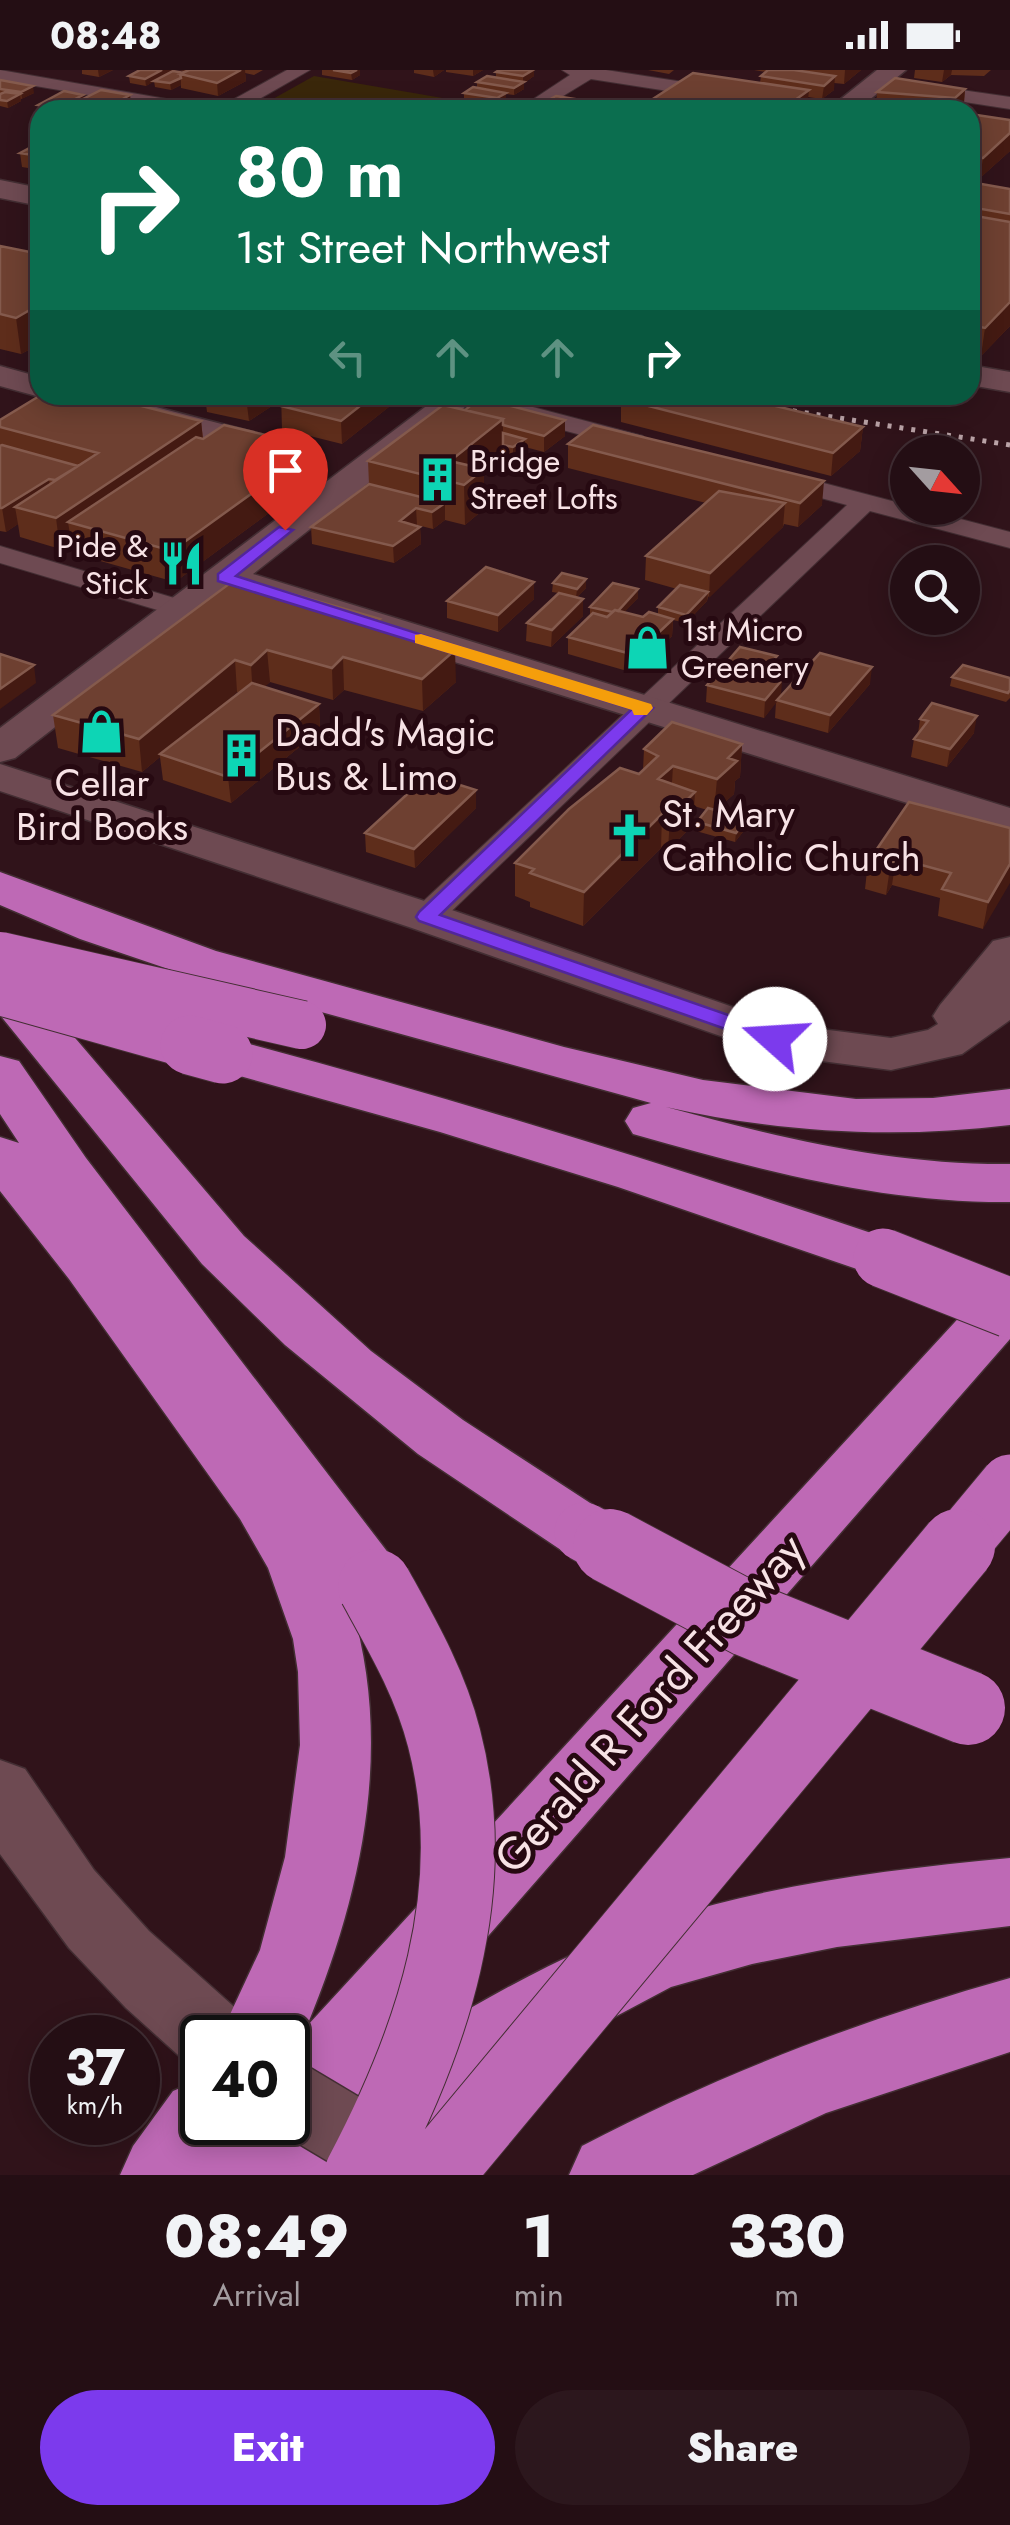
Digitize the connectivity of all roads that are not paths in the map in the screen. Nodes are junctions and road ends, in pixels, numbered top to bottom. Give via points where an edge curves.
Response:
1 (302, 70) edge
2 (584, 71) edge
3 (4, 73) edge
4 (884, 76) edge
5 (154, 100) edge
6 (245, 100) edge
7 (542, 100) edge
8 (763, 100) edge
9 (853, 100) edge
10 (1010, 103) edge
11 (0, 189) edge
12 (30, 194) edge
13 (0, 376) edge
14 (980, 377) edge
15 (1009, 381) edge
16 (30, 397) edge
17 (109, 405) edge
18 (449, 405) edge
19 (499, 405) edge
20 (652, 446) edge
21 (361, 471) junction
22 (746, 471) edge
23 (865, 502) junction
24 (1010, 540) edge
25 (0, 554) edge
26 (224, 577) junction
27 (182, 610) junction
28 (644, 708) junction
29 (0, 748) edge
30 (0, 777) edge
31 (1010, 822) edge
32 (0, 887) edge
33 (426, 917) junction
34 (0, 929) edge
35 (1010, 951) edge
36 (0, 956) edge
37 (0, 982) edge
38 (0, 991) edge
39 (1010, 997) edge
40 (0, 1019) edge
41 (924, 1048) junction
42 (223, 1054) junction
43 (0, 1073) edge
44 (1010, 1107) edge
45 (60, 1149) edge
46 (1010, 1184) edge
47 (1010, 1304) edge
48 (1010, 1484) edge
49 (989, 1715) edge
50 (0, 1790) edge
51 (1010, 1892) edge
52 (189, 2015) edge
53 (272, 2015) edge
54 (1010, 2015) edge
55 (310, 2082) edge
56 (310, 2110) edge
57 (183, 2145) edge
58 (252, 2145) edge
59 (162, 2175) edge
60 (225, 2175) edge
61 (297, 2175) edge
62 (361, 2175) edge
63 (426, 2175) edge
64 (434, 2175) edge
65 (611, 2175) edge

1 - 6 street
2 - 7 street
2 - 8 street
3 - 5 street
4 - 9 street
4 - 10 street
11 - 12 street
13 - 16 street
14 - 15 street
17 - 21 street
18 - 21 street
19 - 20 street
21 - 26 street
22 - 23 street
23 - 24 street
23 - 28 street
25 - 27 street
26 - 27 street
26 - 28 street
27 - 29 street
28 - 31 street
28 - 33 street
30 - 33 street
32 - 44 highway via 116,936 226,971 718,1102 870,1120 936,1119
33 - 41 street via 775,1039 868,1053
34 - 45 highway via 60,1002
35 - 41 street via 949,1028
36 - 46 highway, bridge via 266,1015 797,1162 892,1180
37 - 45 highway
38 - 42 highway, bridge
39 - 41 street via 944,1043
40 - 42 highway, bridge
42 - 47 highway, bridge via 638,1174
43 - 45 highway
45 - 49 highway, bridge via 223,1250 302,1326 428,1429 584,1532 749,1620
45 - 53 highway via 100,1279 269,1510 328,1638 335,1718 330,1805 307,1927
45 - 62 highway, bridge via 376,1586 438,1718 458,1830 452,1942 415,2072
47 - 55 highway, Gerald R Ford Freeway
48 - 64 highway, bridge
50 - 52 street via 21,1829 112,1944
51 - 61 highway via 858,1906 663,1954 424,2078
54 - 65 highway via 799,2082
56 - 63 street, bridge
57 - 59 highway
58 - 60 highway

